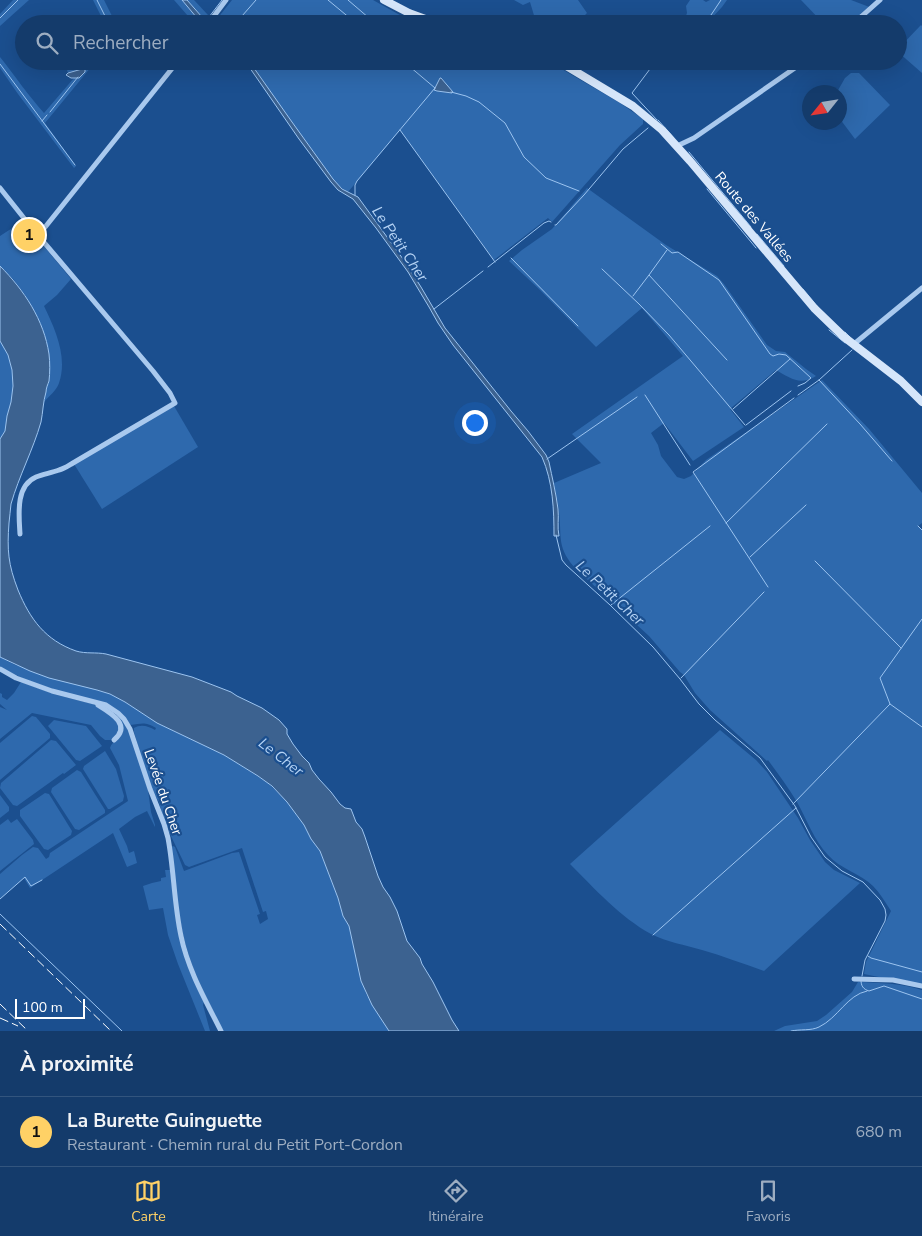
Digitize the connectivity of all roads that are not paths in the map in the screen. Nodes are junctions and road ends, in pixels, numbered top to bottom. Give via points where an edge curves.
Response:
1 (226, 0) edge
2 (384, 0) edge
3 (880, 0) edge
4 (214, 15) edge
5 (415, 15) edge
6 (863, 15) edge
7 (171, 70) edge
8 (573, 70) edge
9 (792, 70) edge
10 (677, 146) junction
11 (0, 188) edge
12 (38, 236) junction
13 (922, 288) edge
14 (854, 344) junction
15 (922, 402) edge
16 (20, 534) dead end
17 (0, 669) edge
18 (117, 715) junction
19 (114, 740) dead end
20 (854, 979) dead end
21 (922, 986) edge
22 (221, 1031) edge

1 - 4 street
2 - 5 main road
3 - 6 street
7 - 12 street
8 - 10 main road, Route des Vallées via 640,111
9 - 10 street via 694,138
10 - 14 main road, Route des Vallées via 814,308
11 - 12 street
12 - 16 street via 153,371 175,403 73,464 30,480 21,496
13 - 14 street
14 - 15 main road, Route des Vallées
17 - 18 street via 52,691 93,702
18 - 19 street via 121,731
18 - 22 street, Levée du Cher via 130,729 166,831 184,948
20 - 21 street via 904,981

